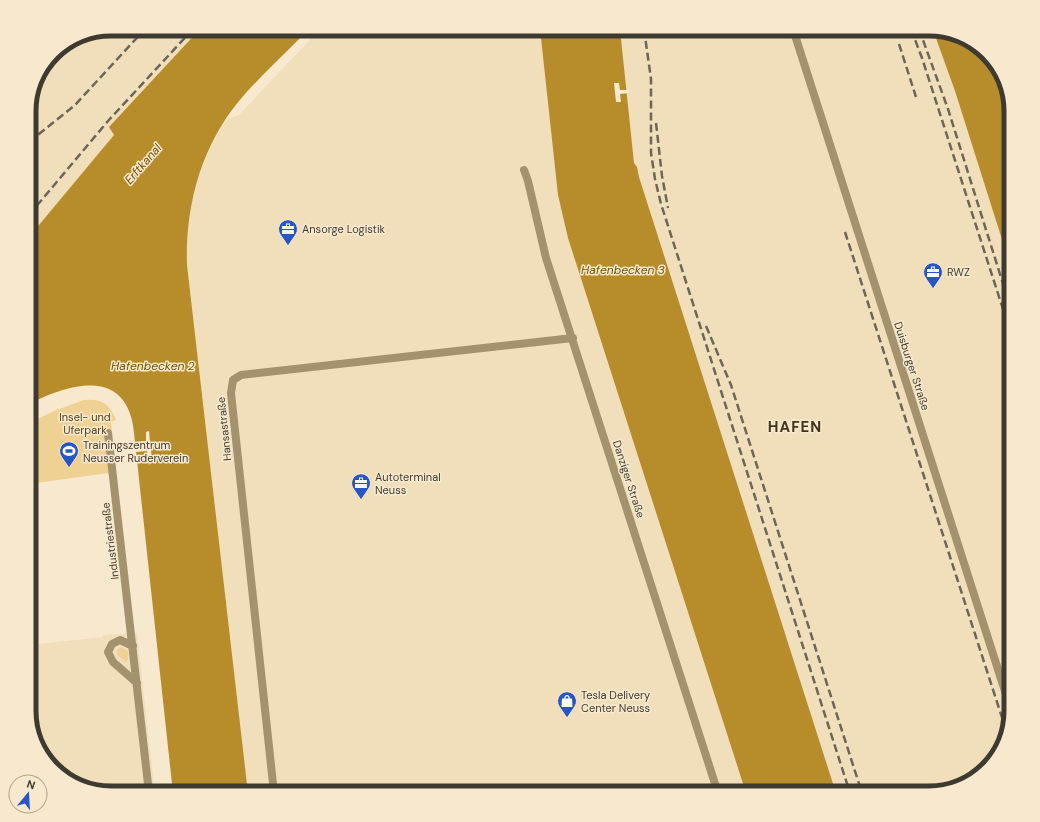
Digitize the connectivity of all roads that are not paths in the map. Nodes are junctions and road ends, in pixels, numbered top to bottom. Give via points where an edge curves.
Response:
1 (795, 36) edge
2 (524, 170) dead end
3 (573, 338) junction
4 (108, 433) dead end
5 (133, 646) junction
6 (137, 683) junction
7 (1004, 688) edge
8 (147, 786) edge
9 (273, 786) edge
10 (716, 786) edge

1 - 7 street, Duisburger Straße
2 - 3 street, Danziger Straße via 546,258
3 - 9 street, Hansastraße via 247,374 234,379 231,394
3 - 10 street, Danziger Straße
4 - 5 street, Industriestraße
5 - 6 street, Industriestraße
5 - 6 street via 120,640 112,644 108,652 113,662
6 - 8 street, Industriestraße

